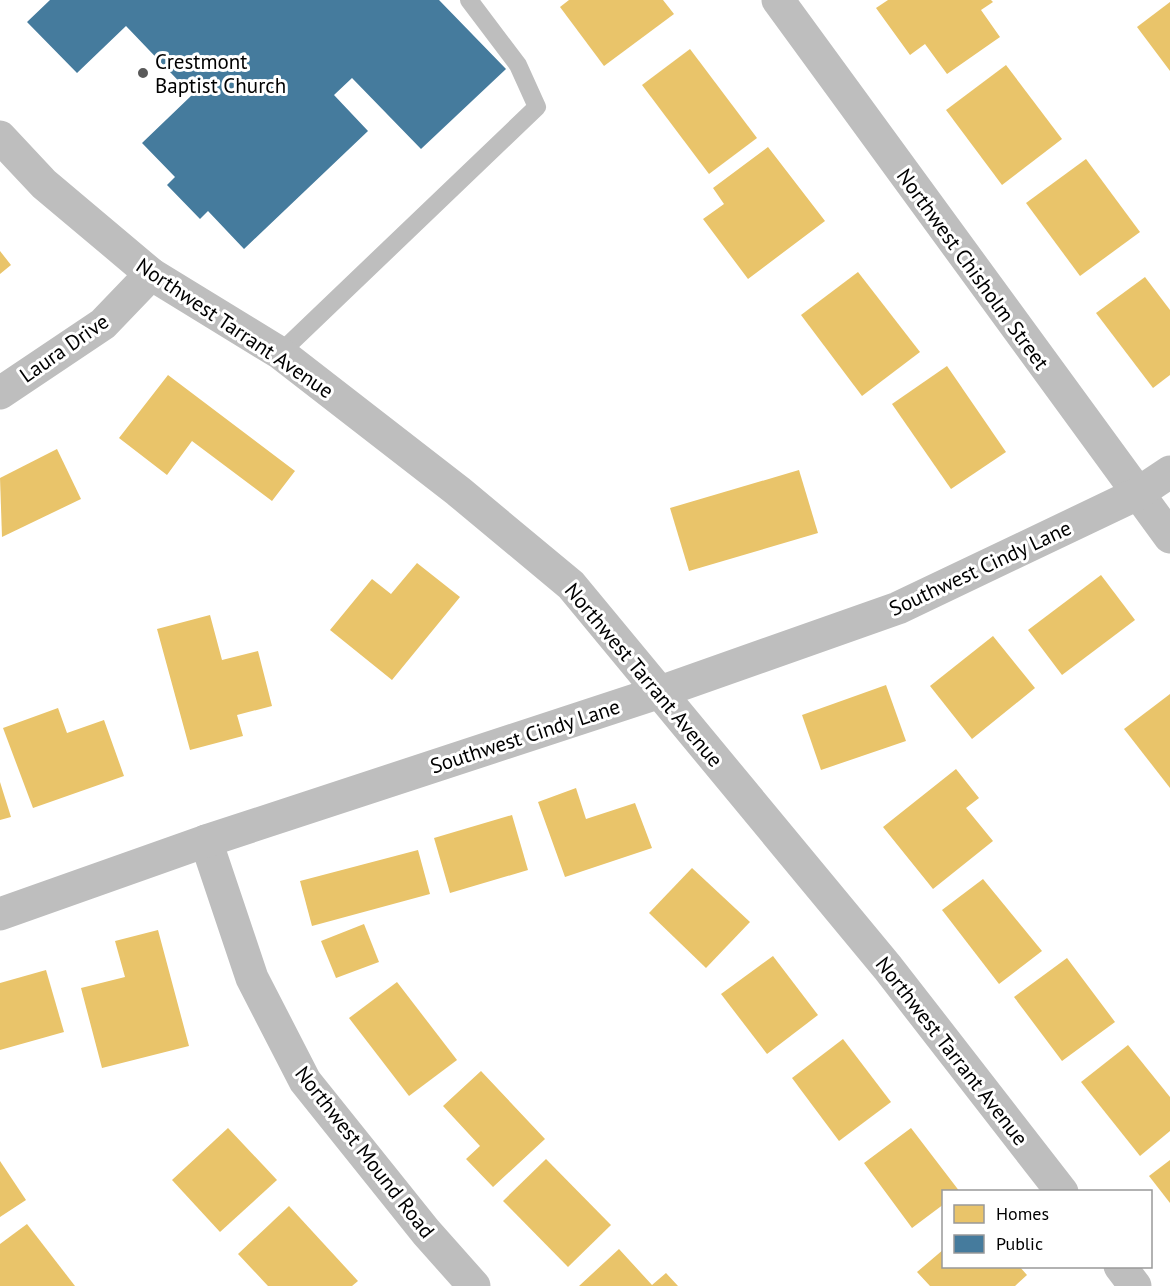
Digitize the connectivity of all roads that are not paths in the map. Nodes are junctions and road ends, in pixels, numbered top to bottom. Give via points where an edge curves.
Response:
1 (469, 0) edge
2 (778, 0) edge
3 (0, 137) edge
4 (151, 274) junction
5 (280, 353) junction
6 (0, 393) edge
7 (1170, 472) edge
8 (1137, 494) junction
9 (1170, 537) edge
10 (660, 692) junction
11 (206, 841) junction
12 (0, 914) edge
13 (1061, 1190) edge
14 (1122, 1268) edge
15 (474, 1286) edge
16 (1135, 1286) edge

1 - 5 lane via 518,64 537,107
2 - 8 street, Northwest Chisholm Street
3 - 4 street, Northwest Tarrant Avenue via 44,184
4 - 5 street, Northwest Tarrant Avenue
4 - 6 street, Laura Drive via 103,324
5 - 10 street, Northwest Tarrant Avenue via 458,491 571,585
7 - 8 street, Southwest Cindy Lane
8 - 9 street, Northwest Chisholm Street
8 - 10 street, Southwest Cindy Lane via 898,608
10 - 11 street, Southwest Cindy Lane
10 - 13 street, Northwest Tarrant Avenue via 888,968
11 - 12 street, Southwest Cindy Lane
11 - 15 street, Northwest Mound Road via 252,978 305,1081
14 - 16 street

